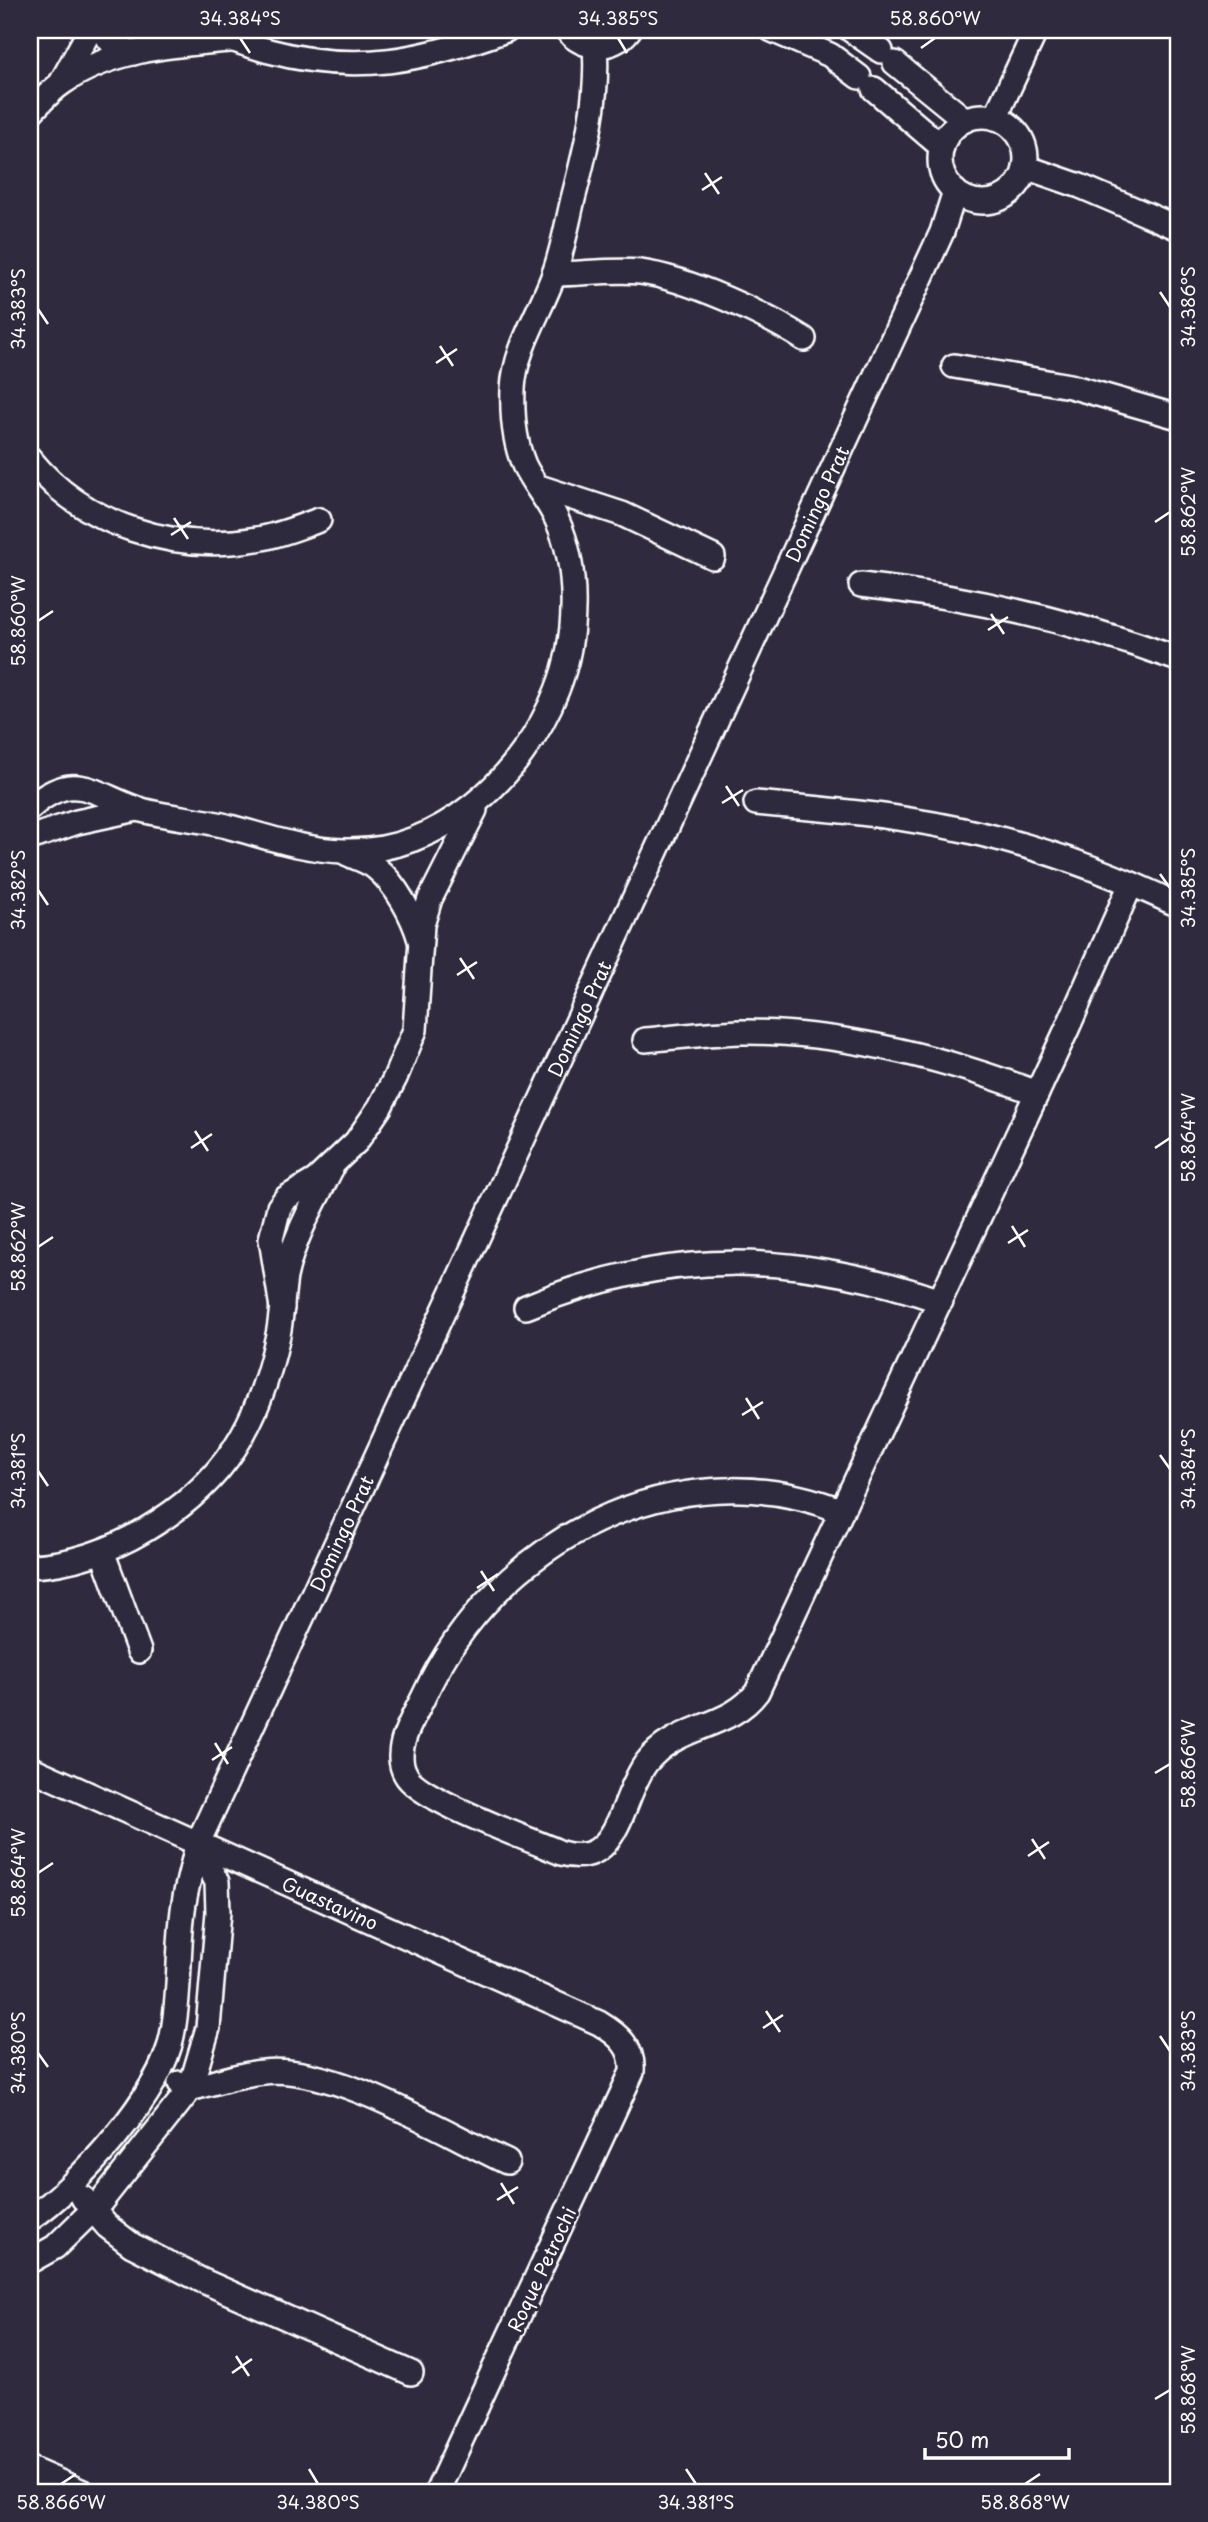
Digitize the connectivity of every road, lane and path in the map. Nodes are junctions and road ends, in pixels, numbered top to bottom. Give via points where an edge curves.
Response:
1 (90, 30) edge
2 (101, 30) edge
3 (169, 30) edge
4 (506, 30) edge
5 (566, 30) edge
6 (629, 30) edge
7 (772, 30) edge
8 (848, 30) edge
9 (1036, 30) edge
10 (222, 35) edge
11 (595, 46) junction
12 (144, 50) junction
13 (830, 55) junction
14 (61, 84) junction
15 (30, 113) edge
16 (995, 118) junction
17 (965, 120) junction
18 (942, 147) junction
19 (1025, 167) junction
20 (955, 191) junction
21 (1178, 228) edge
22 (554, 274) junction
23 (804, 340) dead end
24 (954, 366) dead end
25 (1178, 417) edge
26 (30, 459) edge
27 (539, 487) junction
28 (597, 505) junction
29 (318, 520) dead end
30 (559, 524) junction
31 (713, 556) dead end
32 (862, 585) dead end
33 (1178, 659) edge
34 (89, 788) junction
35 (483, 795) junction
36 (756, 803) dead end
37 (137, 809) junction
38 (93, 817) junction
39 (32, 820) edge
40 (424, 836) junction
41 (392, 845) junction
42 (342, 851) junction
43 (444, 865) junction
44 (380, 871) junction
45 (1131, 884) junction
46 (432, 892) junction
47 (397, 894) junction
48 (1178, 905) edge
49 (421, 943) junction
50 (645, 1040) dead end
51 (1037, 1093) junction
52 (941, 1301) junction
53 (526, 1307) dead end
54 (842, 1511) junction
55 (102, 1551) junction
56 (30, 1566) edge
57 (139, 1651) dead end
58 (30, 1768) edge
59 (197, 1845) junction
60 (184, 1905) junction
61 (218, 1912) junction
62 (626, 2045) joint
63 (162, 2071) junction
64 (190, 2089) junction
65 (507, 2162) dead end
66 (71, 2185) junction
67 (93, 2209) junction
68 (30, 2219) edge
69 (30, 2261) edge
70 (411, 2373) dead end
71 (30, 2469) edge
72 (83, 2492) edge
73 (437, 2492) edge

1 - 14 street
2 - 12 street via 113,44
3 - 12 street via 165,40
4 - 10 street via 429,55 360,65 309,62
5 - 11 street via 578,41
6 - 11 street via 617,41
7 - 13 street
8 - 13 street
8 - 17 street
9 - 16 street
10 - 12 street
11 - 22 street via 593,115
12 - 14 street via 100,64
13 - 18 street
14 - 15 street
16 - 17 street
16 - 19 street via 1006,123 1022,143
17 - 18 street
18 - 20 street via 942,171
19 - 20 street via 1013,190 991,202
19 - 21 street
20 - 59 street, Domingo Prat via 937,244
22 - 23 street via 639,272 668,278 781,324
22 - 27 street via 513,377 516,439 525,467
24 - 25 street via 1070,386
26 - 29 street via 87,509 155,536 231,543 261,539
27 - 28 street
27 - 30 street
28 - 30 street via 579,510
28 - 31 street
30 - 35 street via 572,588 565,670 551,706 521,754
32 - 33 street via 920,591 1029,613 1122,638
34 - 37 street
34 - 38 street
34 - 39 street via 73,786 50,794
35 - 40 street via 458,818
35 - 43 street
36 - 45 street via 904,818 951,828
37 - 38 street
37 - 42 street via 231,827 281,843
38 - 39 street
40 - 41 street
40 - 43 street via 437,847
41 - 42 street
41 - 44 street via 382,856
42 - 44 street
43 - 46 street
44 - 47 street
45 - 48 street
45 - 51 street
46 - 47 street via 410,898
46 - 49 street
47 - 49 street
49 - 55 street via 415,1030 380,1107 356,1142 286,1198 273,1225 282,1308 257,1408 232,1453 183,1506
50 - 51 street via 743,1032 829,1039 931,1059
51 - 52 street
52 - 53 street via 809,1267 724,1263 612,1276
52 - 54 street
54 - 54 street via 768,1491 699,1493 644,1503 553,1544 500,1586 452,1645 430,1682 401,1750 406,1776 428,1795 561,1853 575,1857 593,1854 606,1843 637,1778 656,1752 676,1736 733,1714 757,1692
55 - 56 street
55 - 57 street
58 - 59 street, Guastavino
59 - 60 street, Domingo Prat
59 - 61 street via 217,1882
59 - 62 street, Guastavino via 599,2023
60 - 61 street
60 - 63 street, Domingo Prat via 172,2037
61 - 64 street via 208,2028
62 - 73 street, Roque Petrochi via 633,2058 632,2072
63 - 64 street
63 - 66 street
64 - 65 street via 264,2071 318,2076 353,2088
64 - 67 street
66 - 67 street
66 - 68 street
67 - 69 street via 55,2247
67 - 70 street via 132,2245
71 - 72 street

